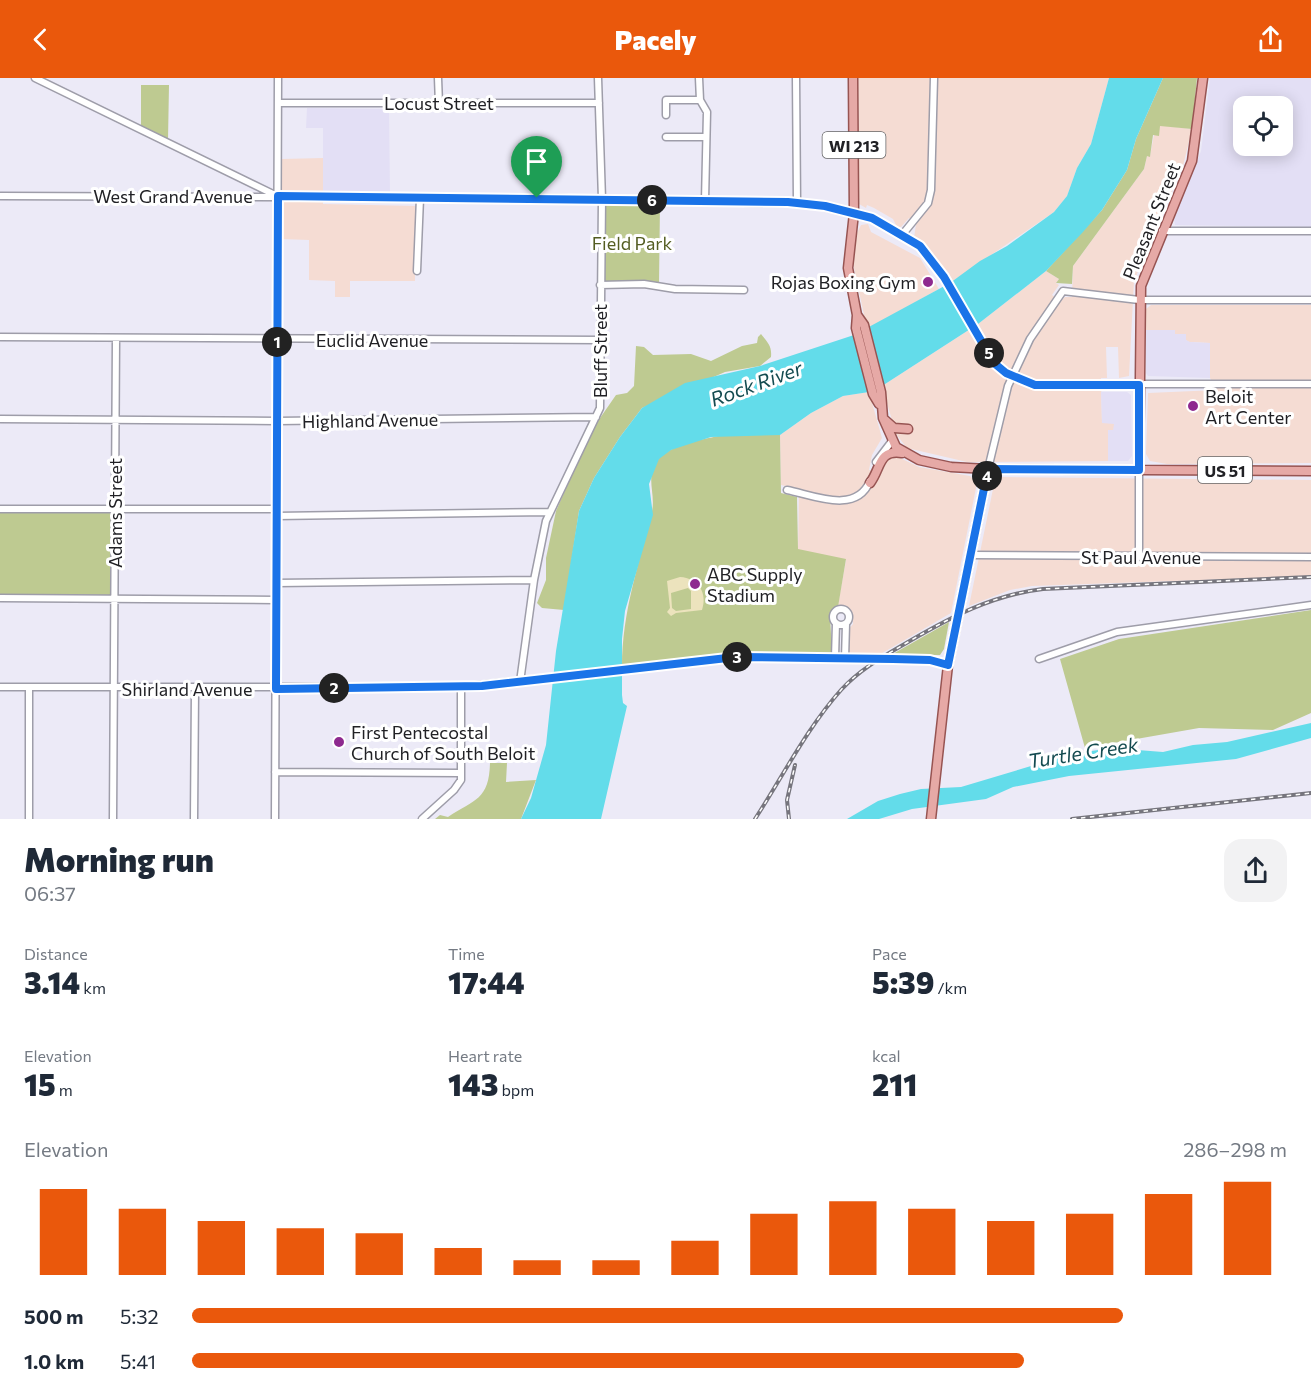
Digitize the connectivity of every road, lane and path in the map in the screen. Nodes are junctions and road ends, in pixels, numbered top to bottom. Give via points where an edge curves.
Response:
1 (35, 78) edge
2 (278, 78) edge
3 (438, 78) edge
4 (598, 78) edge
5 (699, 78) edge
6 (796, 78) edge
7 (854, 78) edge
8 (934, 78) edge
9 (1203, 78) edge
10 (700, 100) junction
11 (279, 103) junction
12 (599, 103) junction
13 (439, 104) junction
14 (666, 115) dead end
15 (666, 137) dead end
16 (706, 137) junction
17 (0, 196) edge
18 (278, 196) junction
19 (420, 198) junction
20 (602, 200) junction
21 (705, 201) junction
22 (797, 202) junction
23 (854, 213) junction
24 (1162, 231) junction
25 (1311, 231) edge
26 (902, 235) junction
27 (417, 270) dead end
28 (600, 285) junction
29 (744, 290) dead end
30 (1139, 300) junction
31 (1311, 300) edge
32 (0, 337) edge
33 (116, 338) junction
34 (277, 340) junction
35 (601, 340) junction
36 (1012, 376) junction
37 (1311, 384) edge
38 (1139, 385) junction
39 (596, 417) junction
40 (883, 418) junction
41 (0, 419) edge
42 (116, 419) junction
43 (277, 421) junction
44 (908, 429) dead end
45 (892, 441) junction
46 (904, 453) junction
47 (988, 469) junction
48 (1139, 470) junction
49 (1311, 471) edge
50 (868, 485) junction
51 (787, 490) dead end
52 (0, 509) edge
53 (115, 509) junction
54 (550, 512) junction
55 (276, 513) junction
56 (971, 555) junction
57 (1139, 557) junction
58 (1311, 557) edge
59 (534, 580) junction
60 (276, 583) junction
61 (0, 598) edge
62 (114, 599) junction
63 (276, 600) junction
64 (1311, 605) edge
65 (836, 623) junction
66 (846, 624) junction
67 (835, 658) junction
68 (845, 659) junction
69 (1039, 659) dead end
70 (948, 665) junction
71 (520, 681) junction
72 (0, 687) edge
73 (29, 687) junction
74 (461, 687) junction
75 (113, 688) junction
76 (195, 688) junction
77 (276, 689) junction
78 (276, 772) junction
79 (461, 773) junction
80 (29, 819) edge
81 (113, 819) edge
82 (194, 819) edge
83 (275, 819) edge
84 (422, 819) edge
85 (931, 819) edge

1 - 18 street
2 - 11 street
3 - 13 street
4 - 12 street, Bluff Street
5 - 10 street
6 - 22 street
7 - 23 main road, WI 213
8 - 26 street via 931,190 928,203
9 - 24 main road, Pleasant Street via 1192,161
10 - 14 street via 666,100
10 - 16 street via 707,112
11 - 13 street, Locust Street
11 - 18 street
12 - 13 street, Locust Street
12 - 20 street, Bluff Street
15 - 16 street
16 - 21 street
17 - 18 street, West Grand Avenue
18 - 19 street, West Grand Avenue
18 - 34 street
19 - 20 street, West Grand Avenue
19 - 27 street
20 - 21 street, West Grand Avenue
20 - 28 street, Bluff Street
21 - 22 street, West Grand Avenue
22 - 23 street, West Grand Avenue
23 - 26 street, West Grand Avenue via 878,220
23 - 40 main road, WI 213 via 848,265
24 - 25 street
24 - 30 main road, Pleasant Street via 1144,274
26 - 36 street, West Grand Avenue via 928,254 994,363
28 - 29 street
28 - 35 street, Bluff Street
30 - 31 street
30 - 36 street via 1071,290 1061,292 1030,339
30 - 38 main road, Pleasant Street
32 - 33 street, Euclid Avenue
33 - 34 street, Euclid Avenue
33 - 42 street, Adams Street
34 - 35 street, Euclid Avenue
34 - 43 street
35 - 39 street, Bluff Street via 600,404
36 - 38 street via 1035,385
36 - 47 street
37 - 38 street
38 - 48 main road, Pleasant Street
39 - 43 street, Highland Avenue
39 - 54 street, Bluff Street
40 - 44 main road via 894,428
40 - 45 main road, WI 213
41 - 42 street, Highland Avenue
42 - 43 street, Highland Avenue
42 - 53 street, Adams Street
43 - 55 street
45 - 46 main road, WI 213
45 - 50 street via 880,455
46 - 47 main road, WI 213 via 951,467
46 - 50 main road via 883,456
47 - 48 main road
47 - 56 main road
48 - 49 main road, US 51
48 - 57 street, Pleasant Street
50 - 51 street via 861,494 844,501
52 - 53 street
53 - 55 street
53 - 62 street, Adams Street
54 - 55 street
54 - 59 street, Bluff Street
55 - 60 street
56 - 57 street, St Paul Avenue
56 - 70 main road
57 - 58 street, St Paul Avenue
59 - 60 street
59 - 71 street, Bluff Street
60 - 63 street
61 - 62 street
62 - 63 street
62 - 75 street, Adams Street
63 - 77 street
64 - 69 street via 1117,632
65 - 66 street
65 - 66 street via 834,615 842,610 849,615
65 - 67 street
66 - 68 street
67 - 68 street, Shirland Avenue
67 - 71 street, Shirland Avenue via 736,657
68 - 70 street, Shirland Avenue via 930,660
70 - 85 main road
71 - 74 street, Shirland Avenue
72 - 73 street, Shirland Avenue
73 - 75 street, Shirland Avenue
73 - 80 street
74 - 77 street, Shirland Avenue
74 - 79 street
75 - 76 street, Shirland Avenue
75 - 81 street, Adams Street
76 - 77 street, Shirland Avenue
76 - 82 street
77 - 78 street
78 - 79 street
78 - 83 street
79 - 84 street via 458,786

